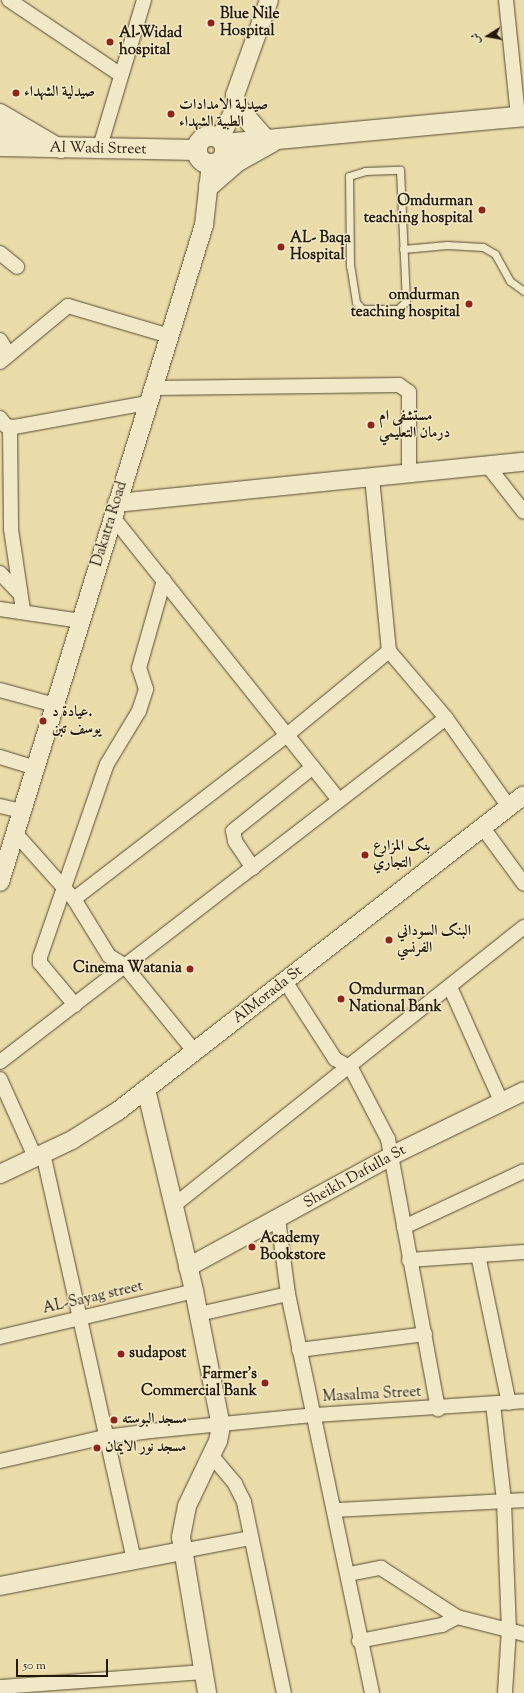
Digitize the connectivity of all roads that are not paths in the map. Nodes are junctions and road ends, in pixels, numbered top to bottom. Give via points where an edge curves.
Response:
1 (9, 0) edge
2 (144, 0) edge
3 (270, 0) edge
4 (506, 0) edge
5 (121, 75) junction
6 (235, 100) junction
7 (0, 113) edge
8 (521, 116) edge
9 (0, 132) edge
10 (272, 138) junction
11 (218, 139) junction
12 (0, 146) edge
13 (25, 147) junction
14 (62, 149) junction
15 (99, 150) junction
16 (196, 150) junction
17 (211, 164) junction
18 (209, 186) junction
19 (403, 249) junction
20 (0, 253) edge
21 (17, 267) dead end
22 (524, 291) edge
23 (169, 336) junction
24 (0, 340) edge
25 (4, 359) edge
26 (151, 396) junction
27 (5, 423) edge
28 (524, 462) edge
29 (488, 466) junction
30 (409, 473) junction
31 (372, 477) junction
32 (114, 509) junction
33 (524, 512) edge
34 (0, 573) edge
35 (164, 580) junction
36 (20, 594) junction
37 (0, 609) edge
38 (23, 610) junction
39 (81, 621) junction
40 (389, 651) junction
41 (0, 690) edge
42 (55, 705) junction
43 (446, 718) junction
44 (287, 735) junction
45 (0, 757) edge
46 (312, 767) junction
47 (36, 768) junction
48 (524, 795) edge
49 (339, 800) junction
50 (0, 806) edge
51 (509, 807) junction
52 (21, 811) junction
53 (483, 828) junction
54 (16, 834) junction
55 (253, 868) junction
56 (0, 882) edge
57 (524, 884) edge
58 (70, 894) junction
59 (524, 927) edge
60 (124, 966) junction
61 (285, 982) junction
62 (450, 987) junction
63 (75, 1005) junction
64 (195, 1052) junction
65 (0, 1062) edge
66 (351, 1068) junction
67 (0, 1079) edge
68 (146, 1089) junction
69 (524, 1091) edge
70 (501, 1101) junction
71 (39, 1155) junction
72 (393, 1155) junction
73 (524, 1171) edge
74 (0, 1174) edge
75 (173, 1206) junction
76 (278, 1219) junction
77 (404, 1227) junction
78 (524, 1252) edge
79 (478, 1255) junction
80 (409, 1260) junction
81 (188, 1267) junction
82 (194, 1291) junction
83 (288, 1294) junction
84 (199, 1314) junction
85 (81, 1319) junction
86 (425, 1334) junction
87 (0, 1337) edge
88 (299, 1350) junction
89 (524, 1402) edge
90 (509, 1403) junction
91 (493, 1404) junction
92 (438, 1409) junction
93 (315, 1415) junction
94 (221, 1426) junction
95 (105, 1437) junction
96 (211, 1455) junction
97 (0, 1461) edge
98 (524, 1500) edge
99 (504, 1501) junction
100 (336, 1510) junction
101 (250, 1538) junction
102 (182, 1551) junction
103 (134, 1559) junction
104 (350, 1574) junction
105 (0, 1586) edge
106 (457, 1617) junction
107 (509, 1629) junction
108 (524, 1634) edge
109 (359, 1640) junction
110 (203, 1672) junction
111 (97, 1686) edge
112 (0, 1687) edge
113 (28, 1688) edge
114 (207, 1693) edge
115 (284, 1693) edge
116 (372, 1693) edge
117 (505, 1693) edge

1 - 5 street
2 - 5 street
3 - 6 street
4 - 8 street
5 - 15 street
6 - 10 main road
6 - 11 street
7 - 14 street
8 - 10 main road
9 - 13 street
10 - 11 main road
10 - 18 main road
11 - 16 main road via 204,137
11 - 17 main road via 223,158
12 - 13 main road, Al Wadi Street
13 - 14 main road, Al Wadi Street
14 - 15 main road, Al Wadi Street
15 - 16 main road, Al Wadi Street
16 - 17 main road via 198,157
17 - 18 street, Dakatra Road
18 - 23 street, Dakatra Road via 204,225
19 - 19 lane via 400,170 353,172 348,180 349,245 358,306 403,307 406,301
19 - 22 lane via 447,245 483,247 495,254 510,282
20 - 21 street
23 - 25 street via 68,306
23 - 26 street, Dakatra Road
24 - 25 street
26 - 27 street
26 - 30 street via 399,385 409,392 410,397
26 - 32 street, Dakatra Road
27 - 36 street via 11,529
28 - 29 street
29 - 30 street
29 - 33 street
30 - 31 street
31 - 32 street
31 - 40 street
32 - 35 street
32 - 39 street, Dakatra Road
34 - 36 street
35 - 44 street
35 - 58 street via 139,668 146,689 139,711 107,764
36 - 38 street
37 - 38 street
38 - 39 street
39 - 42 street, Dakatra Road
40 - 43 street
40 - 44 street
41 - 42 street
42 - 47 street, Dakatra Road
43 - 49 street
43 - 51 street
44 - 46 street
44 - 58 street
45 - 47 street
46 - 49 street
46 - 55 street via 233,831 235,841
47 - 52 street, Dakatra Road
48 - 51 street, AlMorada St
49 - 55 street
50 - 52 street
51 - 53 street, AlMorada St
52 - 54 street, Dakatra Road
53 - 57 street
53 - 61 street, AlMorada St
54 - 56 street, Dakatra Road
54 - 58 street
55 - 60 street
58 - 60 street via 109,956
58 - 63 street via 40,963
59 - 62 street
60 - 63 street
60 - 64 street
61 - 64 street, AlMorada St
61 - 66 street via 335,1058
62 - 66 street
62 - 70 street
63 - 65 street
64 - 68 street, AlMorada St
66 - 72 street via 384,1128
66 - 75 street
67 - 71 street
68 - 71 street, AlMorada St via 96,1126
68 - 75 street
69 - 70 street, Sheikh Dafulla St
70 - 72 street, Sheikh Dafulla St
71 - 74 street, AlMorada St
71 - 85 street
72 - 76 street, Sheikh Dafulla St
72 - 77 street
73 - 77 street
75 - 81 street
76 - 81 street, Sheikh Dafulla St
76 - 83 street
77 - 80 street
78 - 79 street
79 - 80 street
79 - 90 street
80 - 86 street
81 - 82 street
82 - 84 street
82 - 85 street, AL-Sayag street
83 - 84 street
83 - 88 street
84 - 94 street
85 - 87 street, AL-Sayag street
85 - 95 street
86 - 88 street
86 - 92 street
88 - 93 street
89 - 90 street, Masalma Street
90 - 91 street, Masalma Street
91 - 92 street, Masalma Street
91 - 99 street
92 - 93 street, Masalma Street
93 - 94 street, Masalma Street
93 - 100 street
94 - 95 street, Masalma Street
94 - 96 street
95 - 97 street, Masalma Street
95 - 103 street
96 - 101 street via 240,1492
96 - 102 street via 187,1506
98 - 99 street
99 - 100 street
99 - 107 street
100 - 104 street
101 - 102 street
101 - 115 street
102 - 103 street
102 - 110 street
103 - 105 street
104 - 106 street via 381,1568
104 - 109 street
106 - 107 street
106 - 109 street via 442,1625
107 - 108 street
107 - 117 street
109 - 116 street
110 - 111 street
110 - 114 street
111 - 113 street
112 - 113 street

